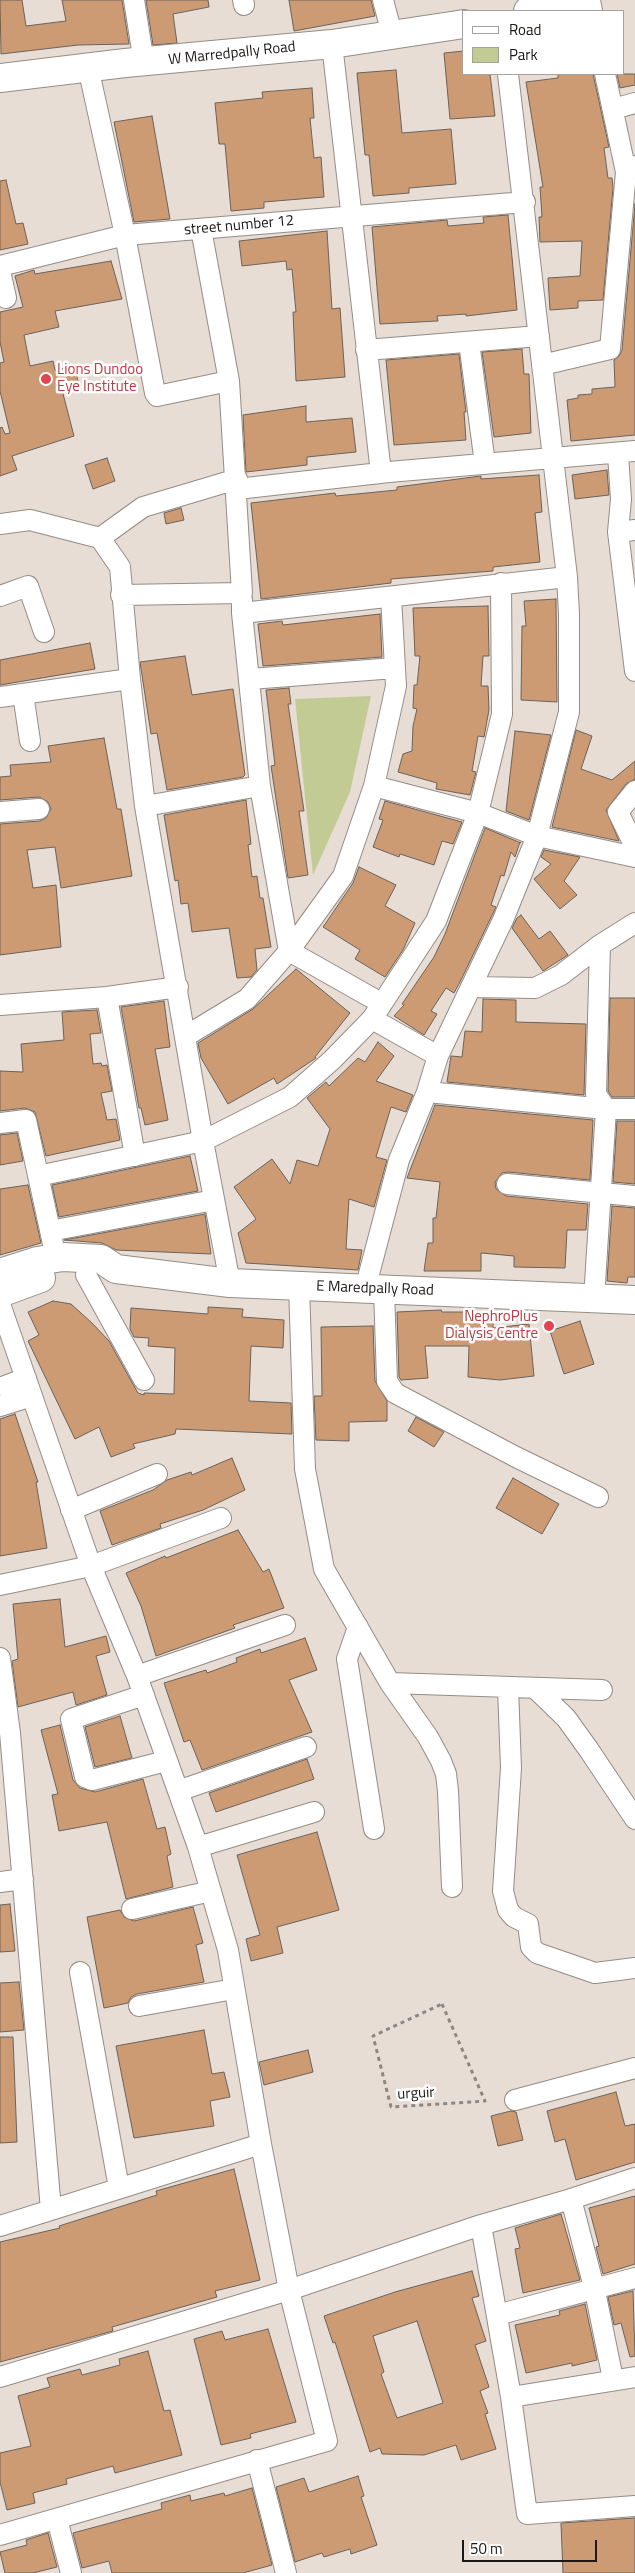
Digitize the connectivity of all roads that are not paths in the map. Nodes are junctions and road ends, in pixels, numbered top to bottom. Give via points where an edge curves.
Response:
1 (134, 0) edge
2 (383, 0) edge
3 (573, 0) edge
4 (532, 10) edge
5 (462, 24) edge
6 (392, 34) junction
7 (332, 44) junction
8 (144, 62) junction
9 (88, 67) junction
10 (508, 75) edge
11 (605, 75) edge
12 (0, 78) edge
13 (635, 103) edge
14 (613, 109) junction
15 (630, 169) edge
16 (525, 202) junction
17 (629, 203) edge
18 (351, 216) junction
19 (200, 229) junction
20 (125, 235) junction
21 (0, 266) edge
22 (0, 271) edge
23 (6, 298) dead end
24 (539, 336) junction
25 (468, 342) junction
26 (366, 350) junction
27 (542, 365) junction
28 (229, 381) junction
29 (627, 452) edge
30 (554, 459) junction
31 (485, 464) junction
32 (380, 473) junction
33 (237, 484) junction
34 (0, 524) edge
35 (626, 531) edge
36 (100, 538) junction
37 (567, 577) junction
38 (501, 584) junction
39 (121, 595) junction
40 (0, 596) edge
41 (391, 596) junction
42 (242, 603) junction
43 (44, 632) dead end
44 (395, 668) junction
45 (635, 671) edge
46 (130, 679) junction
47 (250, 679) junction
48 (24, 694) junction
49 (0, 697) edge
50 (30, 741) dead end
51 (260, 786) junction
52 (374, 786) junction
53 (635, 791) edge
54 (145, 806) junction
55 (39, 809) dead end
56 (0, 812) edge
57 (478, 813) junction
58 (537, 836) junction
59 (635, 847) edge
60 (635, 857) edge
61 (635, 923) edge
62 (600, 945) junction
63 (289, 951) junction
64 (178, 987) junction
65 (471, 987) junction
66 (107, 997) junction
67 (0, 1006) edge
68 (376, 1011) junction
69 (186, 1036) junction
70 (438, 1056) junction
71 (427, 1092) junction
72 (606, 1109) junction
73 (635, 1109) edge
74 (0, 1123) edge
75 (203, 1141) junction
76 (134, 1156) junction
77 (38, 1176) junction
78 (506, 1184) dead end
79 (602, 1193) junction
80 (635, 1196) edge
81 (214, 1200) junction
82 (50, 1231) junction
83 (56, 1258) junction
84 (116, 1269) junction
85 (0, 1273) edge
86 (86, 1275) junction
87 (230, 1283) junction
88 (299, 1286) junction
89 (374, 1289) junction
90 (0, 1294) edge
91 (594, 1299) junction
92 (635, 1300) edge
93 (0, 1304) edge
94 (144, 1380) dead end
95 (19, 1388) junction
96 (0, 1406) edge
97 (157, 1474) dead end
98 (598, 1497) dead end
99 (71, 1510) junction
100 (220, 1518) dead end
101 (91, 1566) junction
102 (0, 1585) edge
103 (285, 1625) dead end
104 (358, 1627) junction
105 (0, 1658) edge
106 (137, 1676) junction
107 (1, 1679) edge
108 (390, 1683) junction
109 (508, 1688) junction
110 (536, 1689) junction
111 (602, 1690) dead end
112 (144, 1695) junction
113 (306, 1748) dead end
114 (166, 1761) junction
115 (178, 1791) junction
116 (8, 1807) edge
117 (314, 1812) dead end
118 (635, 1819) edge
119 (374, 1829) dead end
120 (198, 1847) junction
121 (23, 1879) junction
122 (0, 1882) edge
123 (452, 1887) dead end
124 (211, 1891) junction
125 (132, 1909) dead end
126 (635, 1968) edge
127 (80, 1972) dead end
128 (234, 1989) junction
129 (139, 2006) dead end
130 (635, 2068) edge
131 (515, 2100) dead end
132 (261, 2144) junction
133 (635, 2178) edge
134 (119, 2188) junction
135 (571, 2199) junction
136 (51, 2210) junction
137 (480, 2225) junction
138 (0, 2226) edge
139 (635, 2278) edge
140 (289, 2290) junction
141 (594, 2291) junction
142 (496, 2316) junction
143 (0, 2377) edge
144 (635, 2377) edge
145 (612, 2379) junction
146 (511, 2397) junction
147 (257, 2460) junction
148 (635, 2506) edge
149 (57, 2519) junction
150 (0, 2535) edge
151 (71, 2573) edge
152 (286, 2573) edge

1 - 8 street
2 - 6 street
3 - 4 main road
5 - 6 main road, W Marredpally Road
6 - 7 main road, W Marredpally Road
7 - 8 main road, W Marredpally Road
7 - 18 street
8 - 9 main road, W Marredpally Road
9 - 12 main road, W Marredpally Road
9 - 20 street
10 - 16 street
11 - 14 street
13 - 14 street
14 - 15 street
15 - 17 street
16 - 18 street, street number 12
16 - 24 street
17 - 27 street via 610,348
18 - 19 street, street number 12
18 - 26 street
19 - 20 street, street number 12
19 - 28 street
20 - 21 street, street number 12
20 - 28 street via 157,396
22 - 23 street
24 - 25 street
24 - 27 street
25 - 26 street
25 - 31 street
26 - 32 street
27 - 30 street
28 - 33 street
29 - 30 street
29 - 35 street via 621,498
30 - 31 street
30 - 37 street
31 - 32 street
32 - 33 street
33 - 36 street via 143,507
33 - 42 street
34 - 36 street via 30,520
35 - 45 street
36 - 39 street via 120,567
37 - 38 street
37 - 58 street via 569,712
38 - 41 street
38 - 57 street via 502,714
39 - 42 street
39 - 46 street
40 - 43 street via 28,586
41 - 42 street
41 - 44 street
42 - 47 street
44 - 47 street
44 - 52 street via 396,686
46 - 48 street
46 - 54 street
47 - 51 street
48 - 49 street
48 - 50 street
51 - 54 street
51 - 63 street
52 - 57 street
52 - 63 street via 343,876
53 - 59 street via 618,812
54 - 64 street
55 - 56 street
57 - 58 street
57 - 68 street via 436,921
58 - 60 street
58 - 65 street
61 - 62 street
62 - 65 street via 561,975 535,988
62 - 72 street via 596,1094
63 - 68 street
63 - 69 street via 247,999
64 - 66 street
64 - 69 street
65 - 70 street
66 - 67 street
66 - 76 street
68 - 70 street
68 - 75 street via 332,1060 290,1096
69 - 75 street
70 - 71 street
71 - 72 street
71 - 89 street via 399,1160
72 - 73 street
72 - 79 street
74 - 77 street via 26,1120
75 - 76 street
75 - 81 street
76 - 77 street
77 - 82 street
78 - 79 street
79 - 80 street
79 - 91 street
81 - 82 street
81 - 87 street
82 - 83 street
83 - 84 main road, E Maredpally Road via 101,1259
83 - 85 main road, E Maredpally Road
84 - 86 main road, E Maredpally Road via 99,1275
84 - 87 main road, E Maredpally Road
86 - 90 main road, E Maredpally Road via 41,1278
86 - 94 street
87 - 88 main road, E Maredpally Road
88 - 89 main road, E Maredpally Road
88 - 104 street via 305,1470 324,1569
89 - 91 main road, E Maredpally Road
89 - 98 street via 387,1381 395,1393
91 - 92 main road, E Maredpally Road
93 - 95 street
95 - 96 street
95 - 99 street
97 - 99 street
99 - 101 street
100 - 101 street
101 - 102 street
101 - 106 street
103 - 106 street
104 - 108 street
104 - 119 street via 347,1660
105 - 107 street
106 - 112 street
107 - 116 street
108 - 109 street
108 - 123 street via 428,1737 446,1774
109 - 110 street
109 - 126 street via 511,1768 503,1891 508,1910 528,1924 531,1947 537,1953 595,1973
110 - 111 street
110 - 118 street via 566,1718
112 - 114 street
112 - 114 street via 71,1719 85,1776 92,1780
113 - 115 street
114 - 115 street
115 - 120 street
116 - 121 street
117 - 120 street
120 - 124 street
121 - 122 street
121 - 136 street
124 - 125 street
124 - 128 street via 228,1950
127 - 134 street
128 - 129 street
128 - 132 street
130 - 131 street
132 - 134 street
132 - 140 street
133 - 135 street
134 - 136 street
135 - 137 street
135 - 141 street
136 - 138 street
137 - 140 street
137 - 142 street
139 - 141 street
140 - 143 street
140 - 147 street via 327,2440
141 - 142 street
141 - 145 street
142 - 146 street
144 - 145 street
145 - 146 street
146 - 148 street via 527,2514
147 - 149 street
147 - 152 street
149 - 150 street
149 - 151 street

